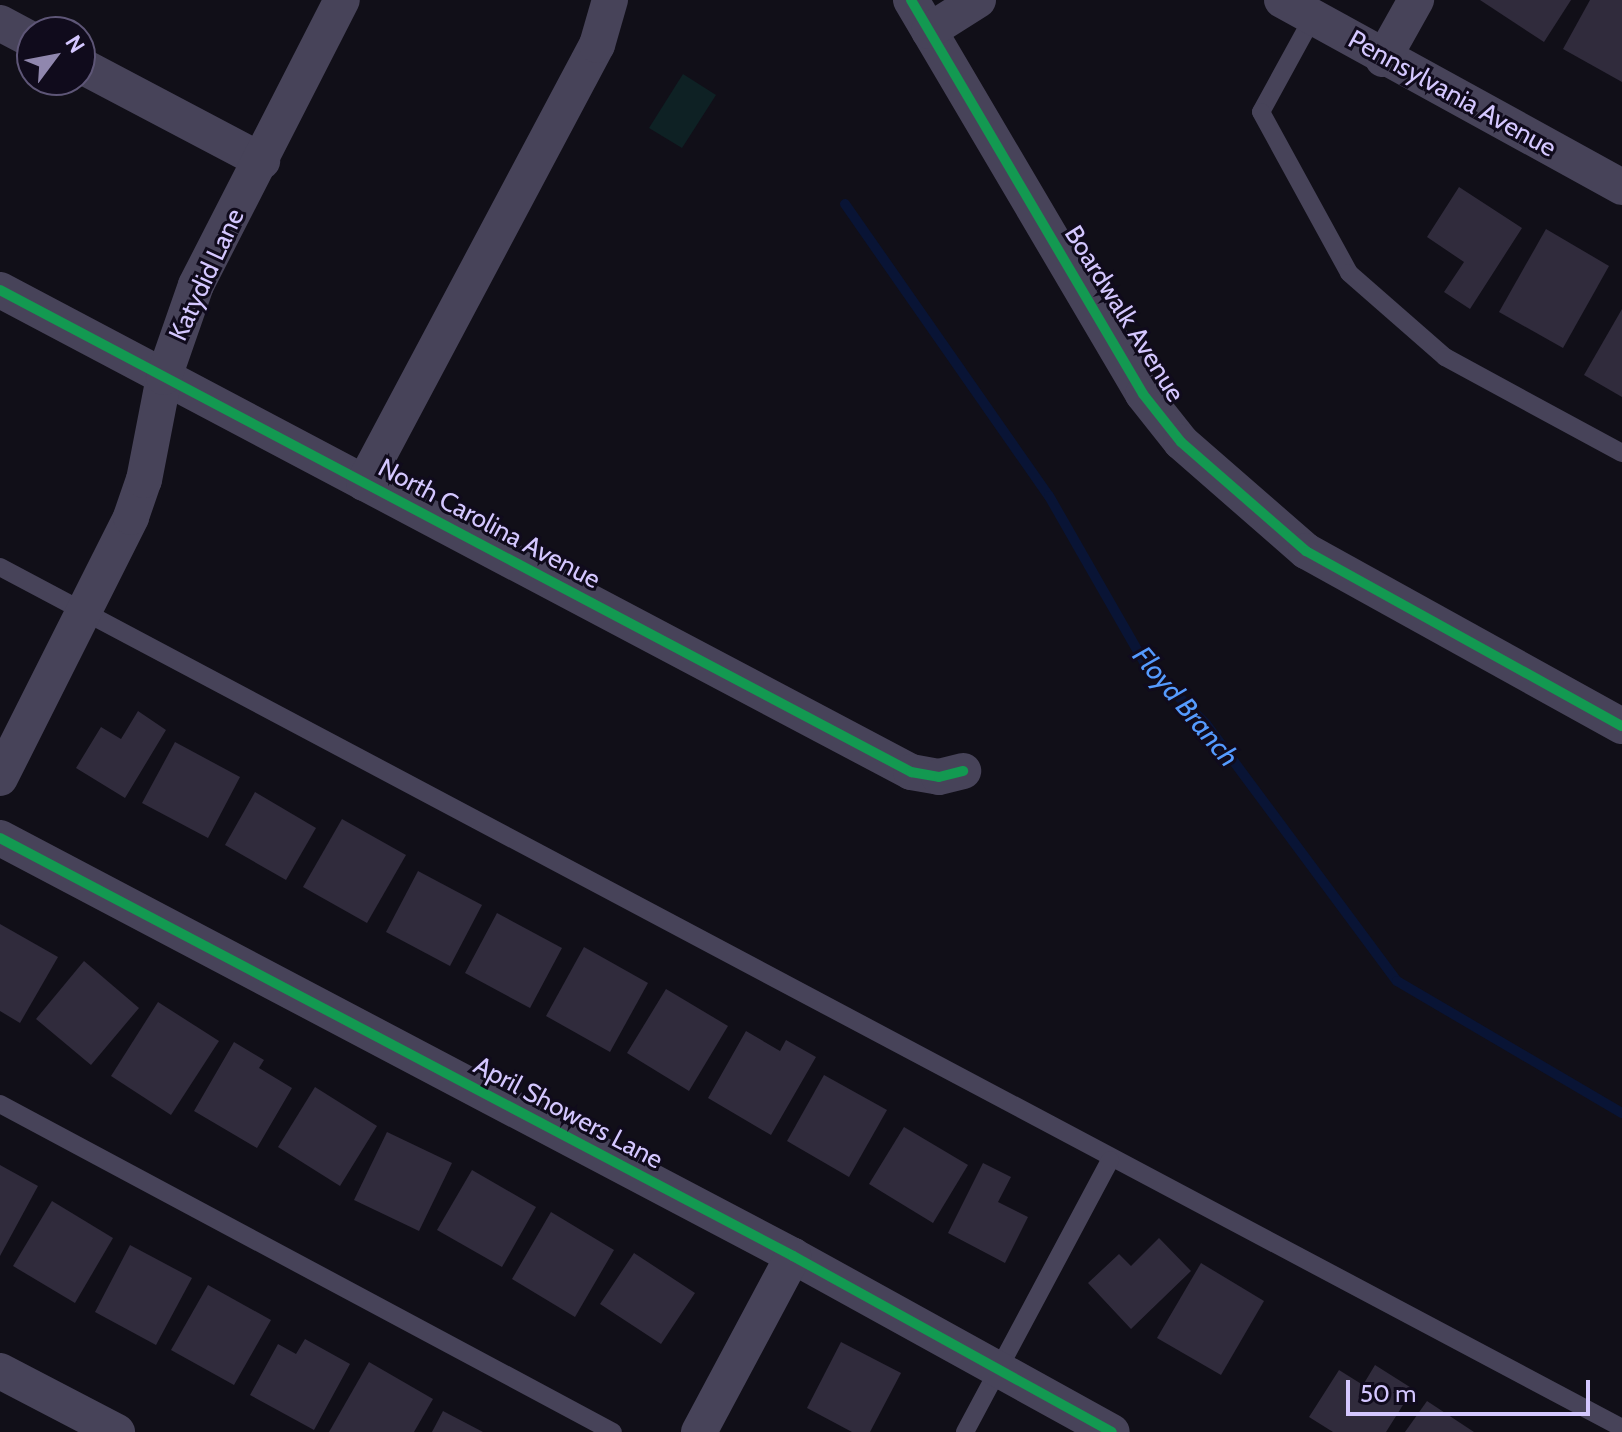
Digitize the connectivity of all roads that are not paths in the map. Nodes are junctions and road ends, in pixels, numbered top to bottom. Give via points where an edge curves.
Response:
1 (342, 0) edge
2 (610, 0) edge
3 (911, 0) edge
4 (978, 0) edge
5 (1282, 0) edge
6 (1416, 0) edge
7 (1313, 17) junction
8 (929, 31) junction
9 (1383, 59) junction
10 (96, 73) edge
11 (262, 161) junction
12 (1622, 187) edge
13 (0, 290) edge
14 (164, 377) junction
15 (1622, 453) edge
16 (364, 483) junction
17 (0, 567) edge
18 (85, 611) junction
19 (1622, 726) edge
20 (963, 771) dead end
21 (0, 778) edge
22 (0, 838) edge
23 (0, 1104) edge
24 (1110, 1160) junction
25 (793, 1256) junction
26 (0, 1371) edge
27 (998, 1372) junction
28 (1622, 1428) edge
29 (117, 1432) edge
30 (613, 1432) edge
31 (699, 1432) edge
32 (965, 1432) edge
33 (1112, 1432) edge

1 - 11 street, Katydid Lane
2 - 16 street via 597,45
3 - 8 street, Boardwalk Avenue
4 - 8 street
5 - 7 street, Pennsylvania Avenue
6 - 9 street
7 - 9 street, Pennsylvania Avenue
7 - 15 lane via 1261,112 1349,273 1445,357
8 - 19 street, Boardwalk Avenue via 1143,394 1181,442 1306,551
9 - 12 street, Pennsylvania Avenue
10 - 11 street
11 - 14 street, Katydid Lane via 196,285
13 - 14 street, North Carolina Avenue
14 - 16 street, North Carolina Avenue
14 - 18 street, Katydid Lane via 144,480
16 - 20 street, North Carolina Avenue via 911,772 939,777
17 - 18 lane
18 - 21 street, Katydid Lane
18 - 24 lane
22 - 25 street, April Showers Lane
23 - 30 lane
24 - 27 lane
24 - 28 lane
25 - 27 street, April Showers Lane
25 - 31 street
26 - 29 street
27 - 32 lane
27 - 33 street, April Showers Lane

